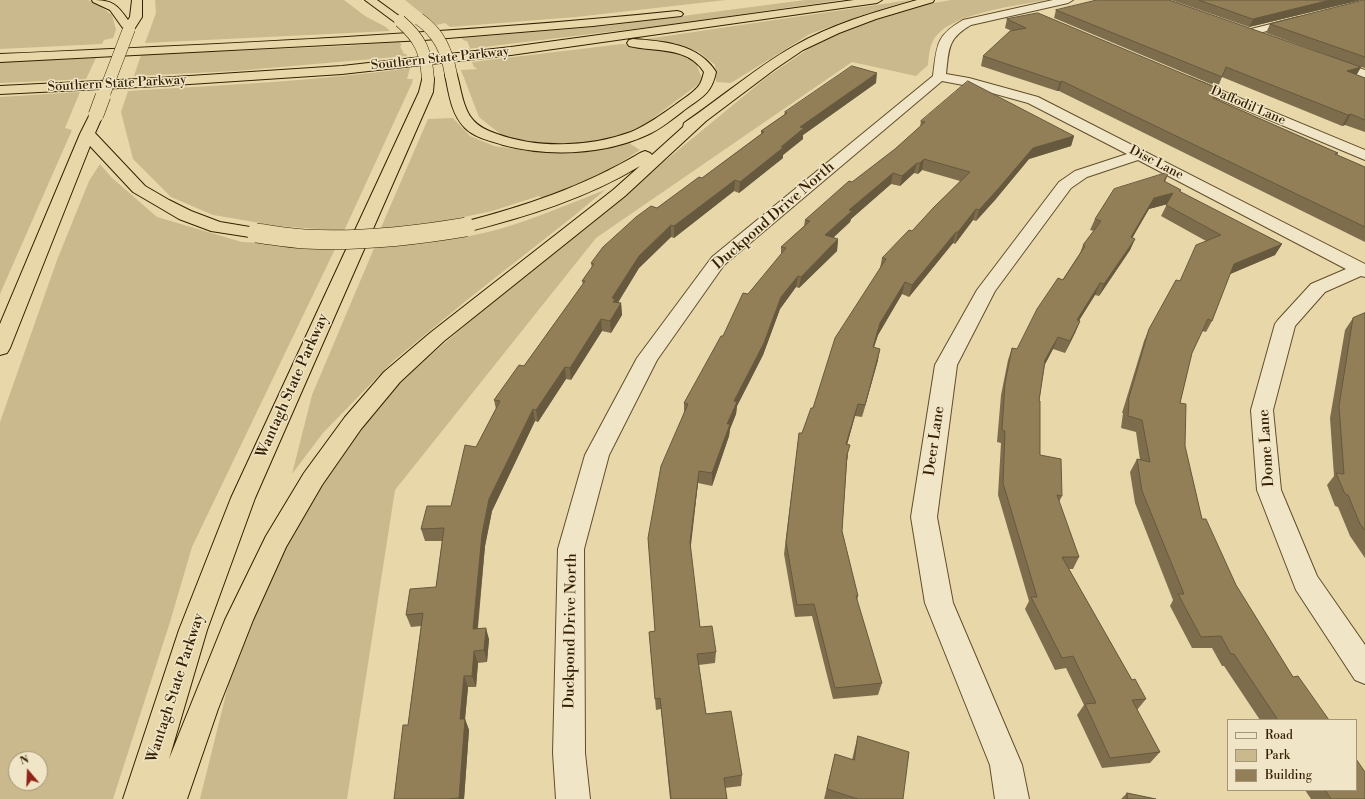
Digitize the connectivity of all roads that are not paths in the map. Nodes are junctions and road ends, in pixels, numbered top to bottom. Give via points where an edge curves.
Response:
1 (96, 0) edge
2 (137, 0) edge
3 (370, 0) edge
4 (877, 0) edge
5 (929, 0) edge
6 (1068, 0) edge
7 (1020, 10) junction
8 (409, 12) dead end
9 (689, 13) dead end
10 (1311, 17) edge
11 (1042, 19) edge
12 (1233, 28) edge
13 (129, 29) junction
14 (1247, 33) junction
15 (1270, 40) edge
16 (590, 41) junction
17 (0, 58) edge
18 (1321, 59) edge
19 (1365, 74) edge
20 (1174, 75) edge
21 (939, 77) junction
22 (0, 90) edge
23 (700, 118) junction
24 (87, 134) junction
25 (1139, 155) junction
26 (1365, 155) edge
27 (1363, 270) edge
28 (0, 348) edge
29 (1365, 670) edge
30 (140, 799) edge
31 (170, 799) edge
32 (573, 799) edge
33 (1012, 799) edge

1 - 13 highway via 114,8
2 - 13 highway via 136,17
3 - 30 highway, Wantagh State Parkway, bridge via 400,21 423,47 427,60 426,92 243,498 193,630
4 - 16 highway, Southern State Parkway
5 - 23 highway via 856,23 806,43
6 - 7 street
7 - 11 street
7 - 21 street via 967,22 958,28 944,42
8 - 16 highway, bridge via 434,32 442,43 448,56 459,109 466,122 483,134 508,142 571,148 606,143 635,135 657,124 707,84 710,72 704,62 688,53 646,44
9 - 17 highway, Southern State Parkway via 543,28 393,39
10 - 14 street
12 - 14 street
13 - 24 highway, bridge
14 - 15 street
16 - 22 highway, Southern State Parkway via 342,70
18 - 19 street
20 - 26 street, Daffodil Lane
21 - 25 street, Disc Lane via 964,81 1033,100
21 - 32 street, Duckpond Drive North via 718,261 647,358 598,454 571,549 569,753
23 - 24 highway, bridge via 627,167 594,185 550,203 466,227 412,236 357,240 304,239 256,233 217,227 185,215 139,189
23 - 31 highway via 619,193 437,337 392,377 353,423 313,479 275,543 239,620
24 - 28 highway
25 - 27 street, Disc Lane
25 - 33 street, Deer Lane via 1082,174 1065,185 986,290 946,365 924,517 939,603 1006,765
27 - 29 street, Dome Lane via 1318,288 1285,324 1262,410 1269,490 1306,582

